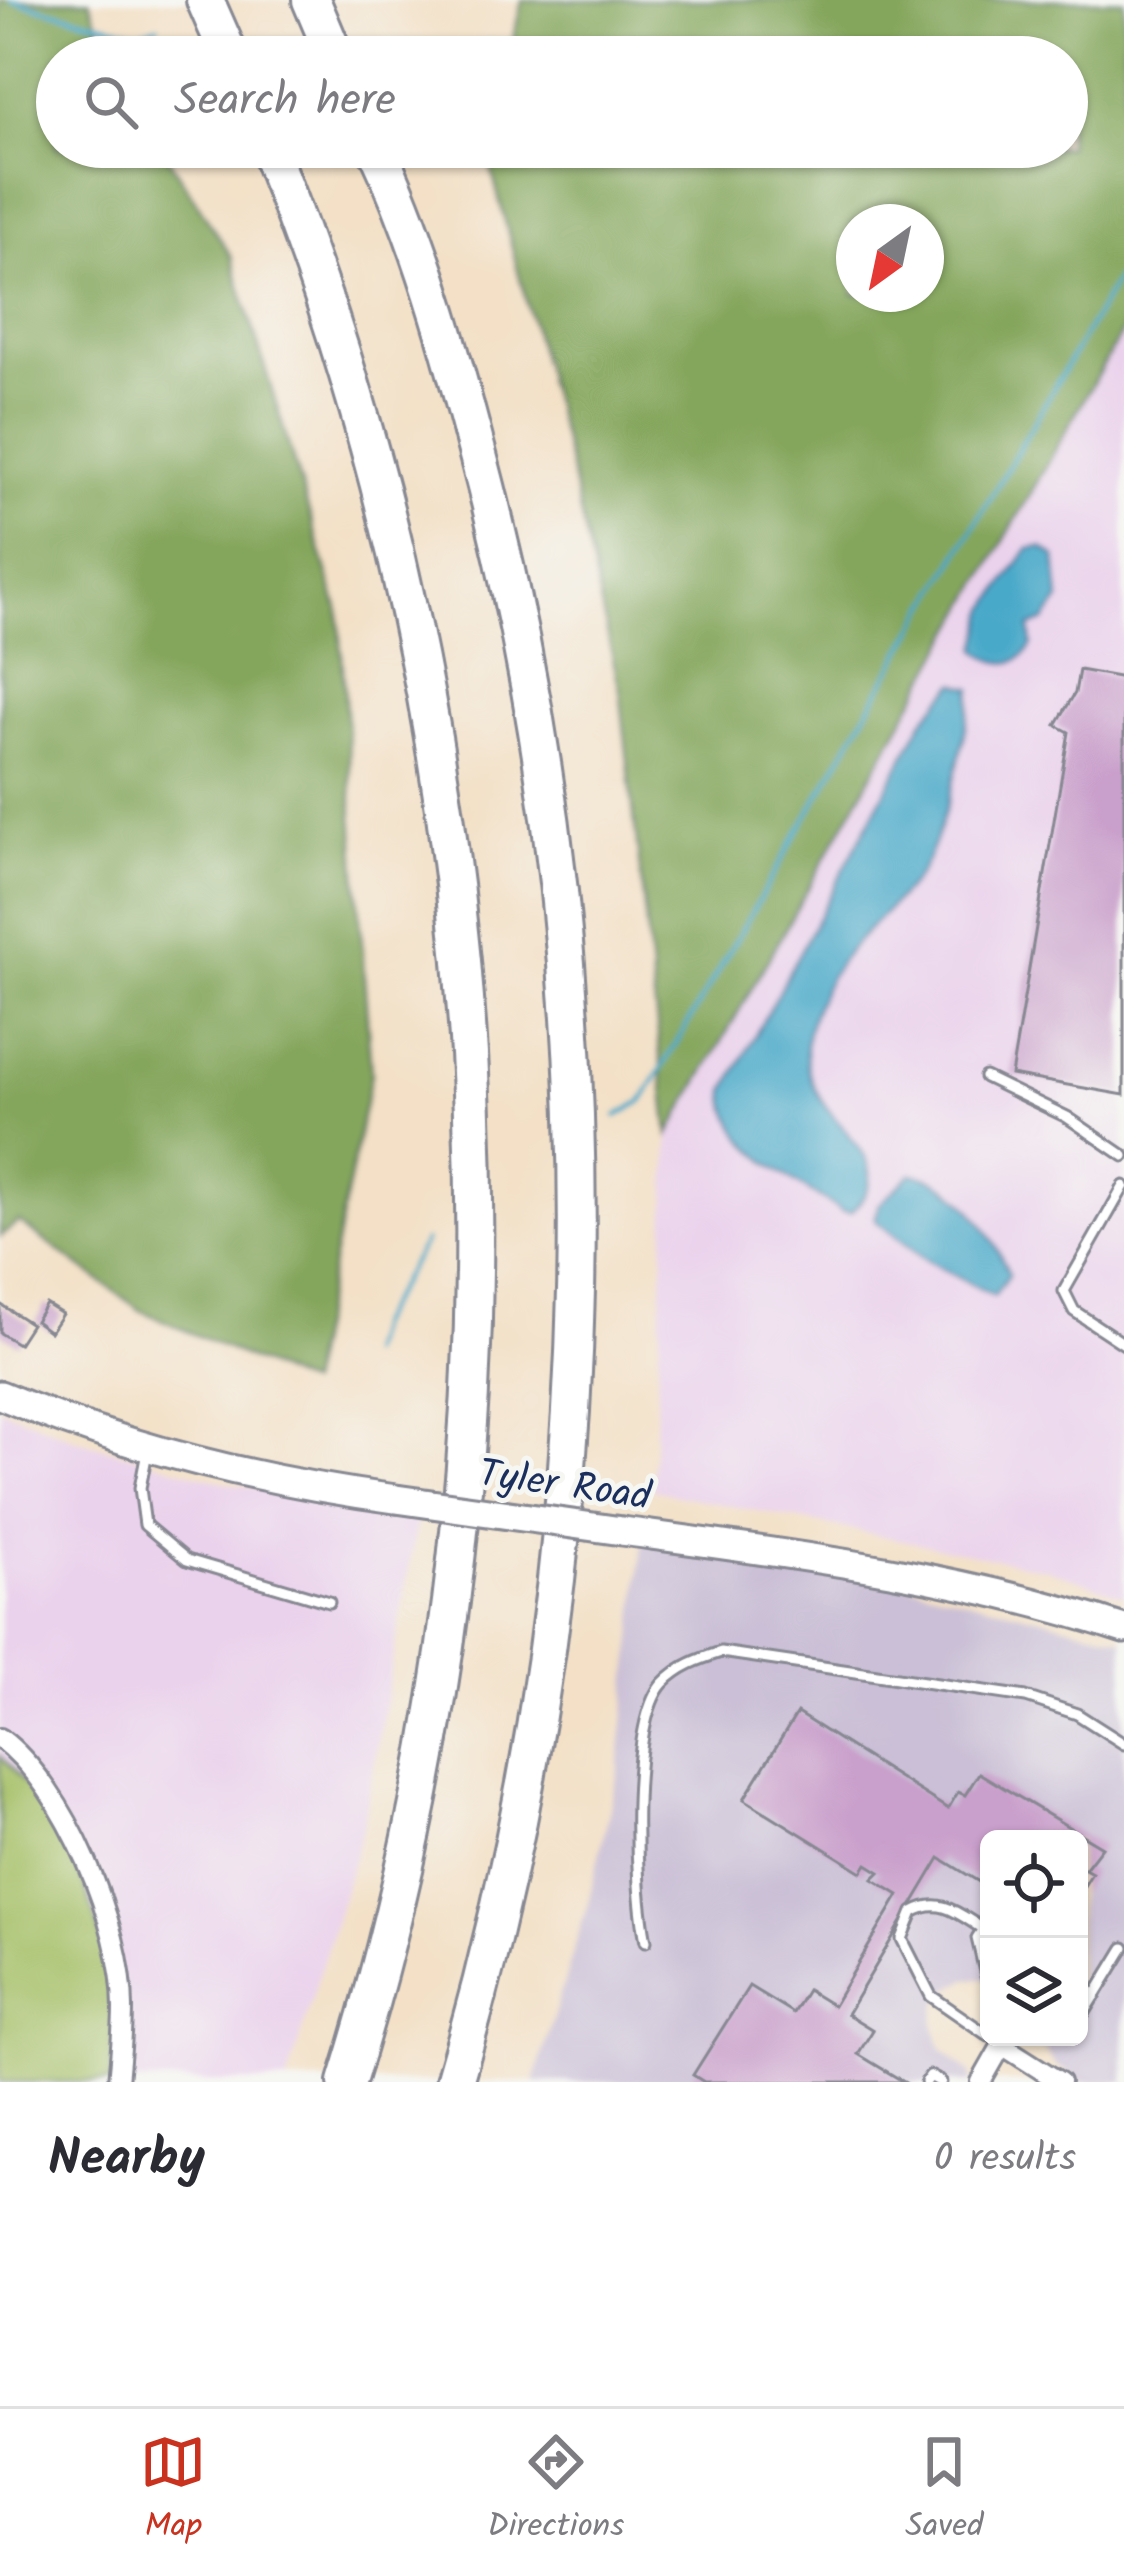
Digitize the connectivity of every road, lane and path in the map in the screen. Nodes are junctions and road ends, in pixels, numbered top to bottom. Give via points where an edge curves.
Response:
1 (205, 0) edge
2 (311, 0) edge
3 (221, 36) edge
4 (326, 36) edge
5 (275, 168) edge
6 (383, 168) edge
7 (985, 1077) dead end
8 (1124, 1156) edge
9 (1124, 1186) edge
10 (1124, 1344) edge
11 (0, 1395) edge
12 (148, 1446) junction
13 (329, 1602) dead end
14 (1124, 1629) edge
15 (0, 1738) edge
16 (1124, 1744) edge
17 (980, 1927) edge
18 (646, 1941) dead end
19 (1124, 1948) edge
20 (1088, 1990) edge
21 (1096, 1995) junction
22 (1088, 2007) edge
23 (980, 2029) edge
24 (993, 2046) edge
25 (1006, 2046) edge
26 (118, 2082) edge
27 (346, 2082) edge
28 (454, 2082) edge
29 (926, 2082) edge
30 (941, 2082) edge
31 (981, 2082) edge
32 (1060, 2082) edge

1 - 3 highway
2 - 4 highway
5 - 27 highway via 347,369 417,646 450,845 474,1135 473,1316 444,1650 399,1887
6 - 28 highway via 454,373 519,631 558,888 575,1142 575,1352 554,1595 514,1846
7 - 8 lane
9 - 10 lane via 1064,1291 1074,1311
11 - 12 street, Tyler Road
12 - 13 lane via 140,1488 145,1525 187,1560
12 - 14 street, Tyler Road, bridge via 396,1499 888,1570
15 - 26 street via 60,1813 106,1906 124,2005
16 - 18 lane via 1077,1714 1026,1697 721,1652 691,1661 661,1684 647,1715 635,1832
17 - 23 lane via 932,1904 913,1912 902,1939 931,1996
19 - 21 lane
20 - 21 lane
21 - 22 lane
24 - 31 street
25 - 32 street
29 - 30 lane

